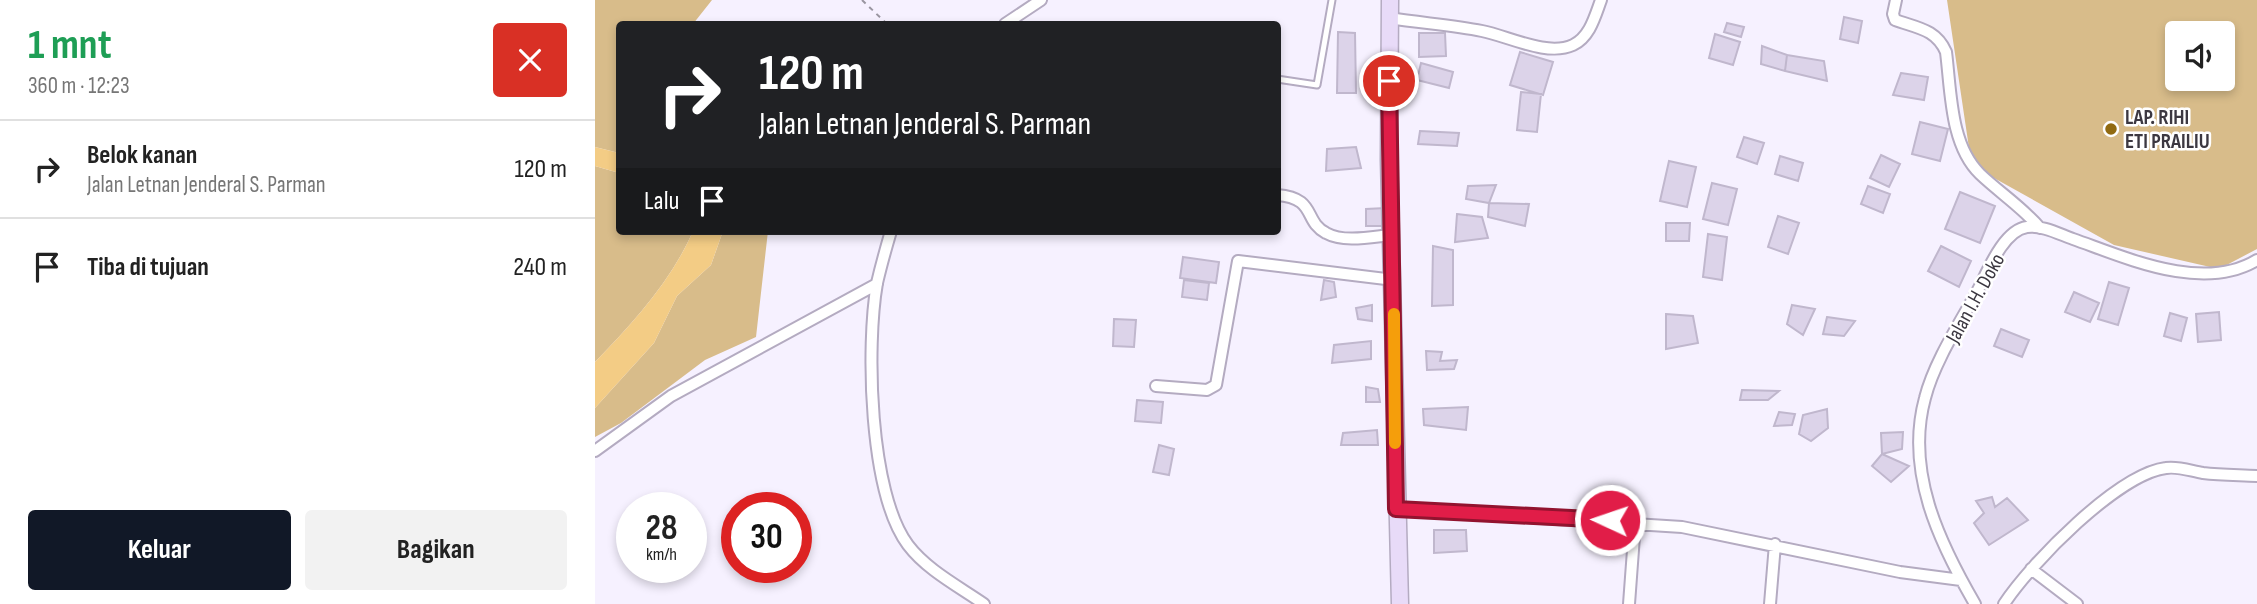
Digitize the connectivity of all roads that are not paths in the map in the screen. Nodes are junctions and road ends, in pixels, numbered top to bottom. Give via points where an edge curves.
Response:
1 (1041, 0) edge
2 (1332, 0) edge
3 (1390, 0) edge
4 (1601, 0) edge
5 (1896, 0) edge
6 (1390, 18) junction
7 (1010, 21) edge
8 (1281, 80) edge
9 (1281, 196) edge
10 (2040, 228) junction
11 (890, 235) edge
12 (1391, 236) junction
13 (2257, 260) edge
14 (1394, 280) junction
15 (877, 284) junction
16 (1156, 386) dead end
17 (595, 451) edge
18 (2257, 476) edge
19 (1396, 509) junction
20 (1636, 523) junction
21 (1775, 544) junction
22 (2031, 569) junction
23 (1961, 580) junction
24 (983, 604) edge
25 (1400, 604) edge
26 (1629, 604) edge
27 (1770, 604) edge
28 (1975, 604) edge
29 (2004, 604) edge
30 (2077, 604) edge

1 - 7 street
2 - 8 lane via 1317,85
3 - 6 street
4 - 6 street via 1592,25 1576,44 1566,48
5 - 10 street via 1895,20 1932,32 1946,52 1966,157
6 - 12 street
9 - 12 street via 1300,200 1326,233 1347,238
10 - 13 street via 2186,272 2231,272
10 - 23 street, Jalan I.H. Doko via 2016,230 2008,238 1925,396 1919,463 1934,523
11 - 15 street
12 - 14 street
14 - 16 street via 1238,261 1216,384 1207,390
14 - 19 street
15 - 17 street via 671,396
15 - 24 street via 873,407 894,525 925,564
18 - 22 street via 2170,467 2151,471 2108,498
19 - 20 street
19 - 25 street
20 - 21 street
20 - 26 street
21 - 23 street via 1901,572
21 - 27 street
22 - 29 street
22 - 30 street
23 - 28 street, Jalan I.H. Doko

